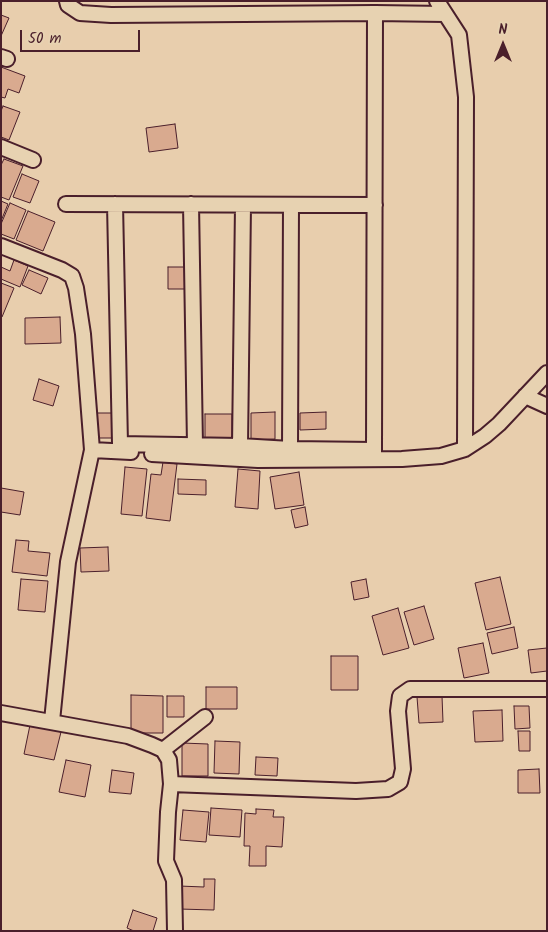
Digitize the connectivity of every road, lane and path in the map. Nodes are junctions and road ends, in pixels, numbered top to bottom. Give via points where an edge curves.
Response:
1 (66, 1) edge
2 (438, 1) edge
3 (375, 13) junction
4 (445, 14) junction
5 (1, 148) edge
6 (33, 160) dead end
7 (66, 204) dead end
8 (115, 204) junction
9 (191, 204) junction
10 (243, 205) junction
11 (291, 205) junction
12 (374, 205) junction
13 (1, 246) edge
14 (547, 373) edge
15 (525, 396) junction
16 (547, 406) edge
17 (194, 445) junction
18 (240, 446) junction
19 (290, 449) junction
20 (466, 449) junction
21 (92, 450) junction
22 (374, 454) junction
23 (547, 688) edge
24 (1, 713) edge
25 (205, 716) dead end
26 (52, 721) junction
27 (163, 750) junction
28 (171, 784) junction
29 (175, 931) edge

1 - 3 street via 80,13 110,15
2 - 4 street
3 - 4 street
3 - 12 street
4 - 20 street via 459,35 466,97
5 - 6 street
7 - 8 street
8 - 9 street
8 - 17 street via 120,444
9 - 10 street
9 - 17 street
10 - 11 street
10 - 18 street
11 - 12 street
11 - 19 street
12 - 22 street
13 - 21 street via 72,276 83,334
14 - 15 street
15 - 16 street
15 - 20 street via 499,424
17 - 18 street
18 - 19 street
19 - 22 street
20 - 22 street via 441,456 402,459
21 - 22 street via 258,460
21 - 26 street via 68,562
23 - 28 street via 410,688 400,696 398,711 403,769 400,782 388,789 356,791
24 - 26 street
25 - 27 street
26 - 27 street via 128,736
27 - 28 street via 169,760
28 - 29 street via 166,861 174,880

